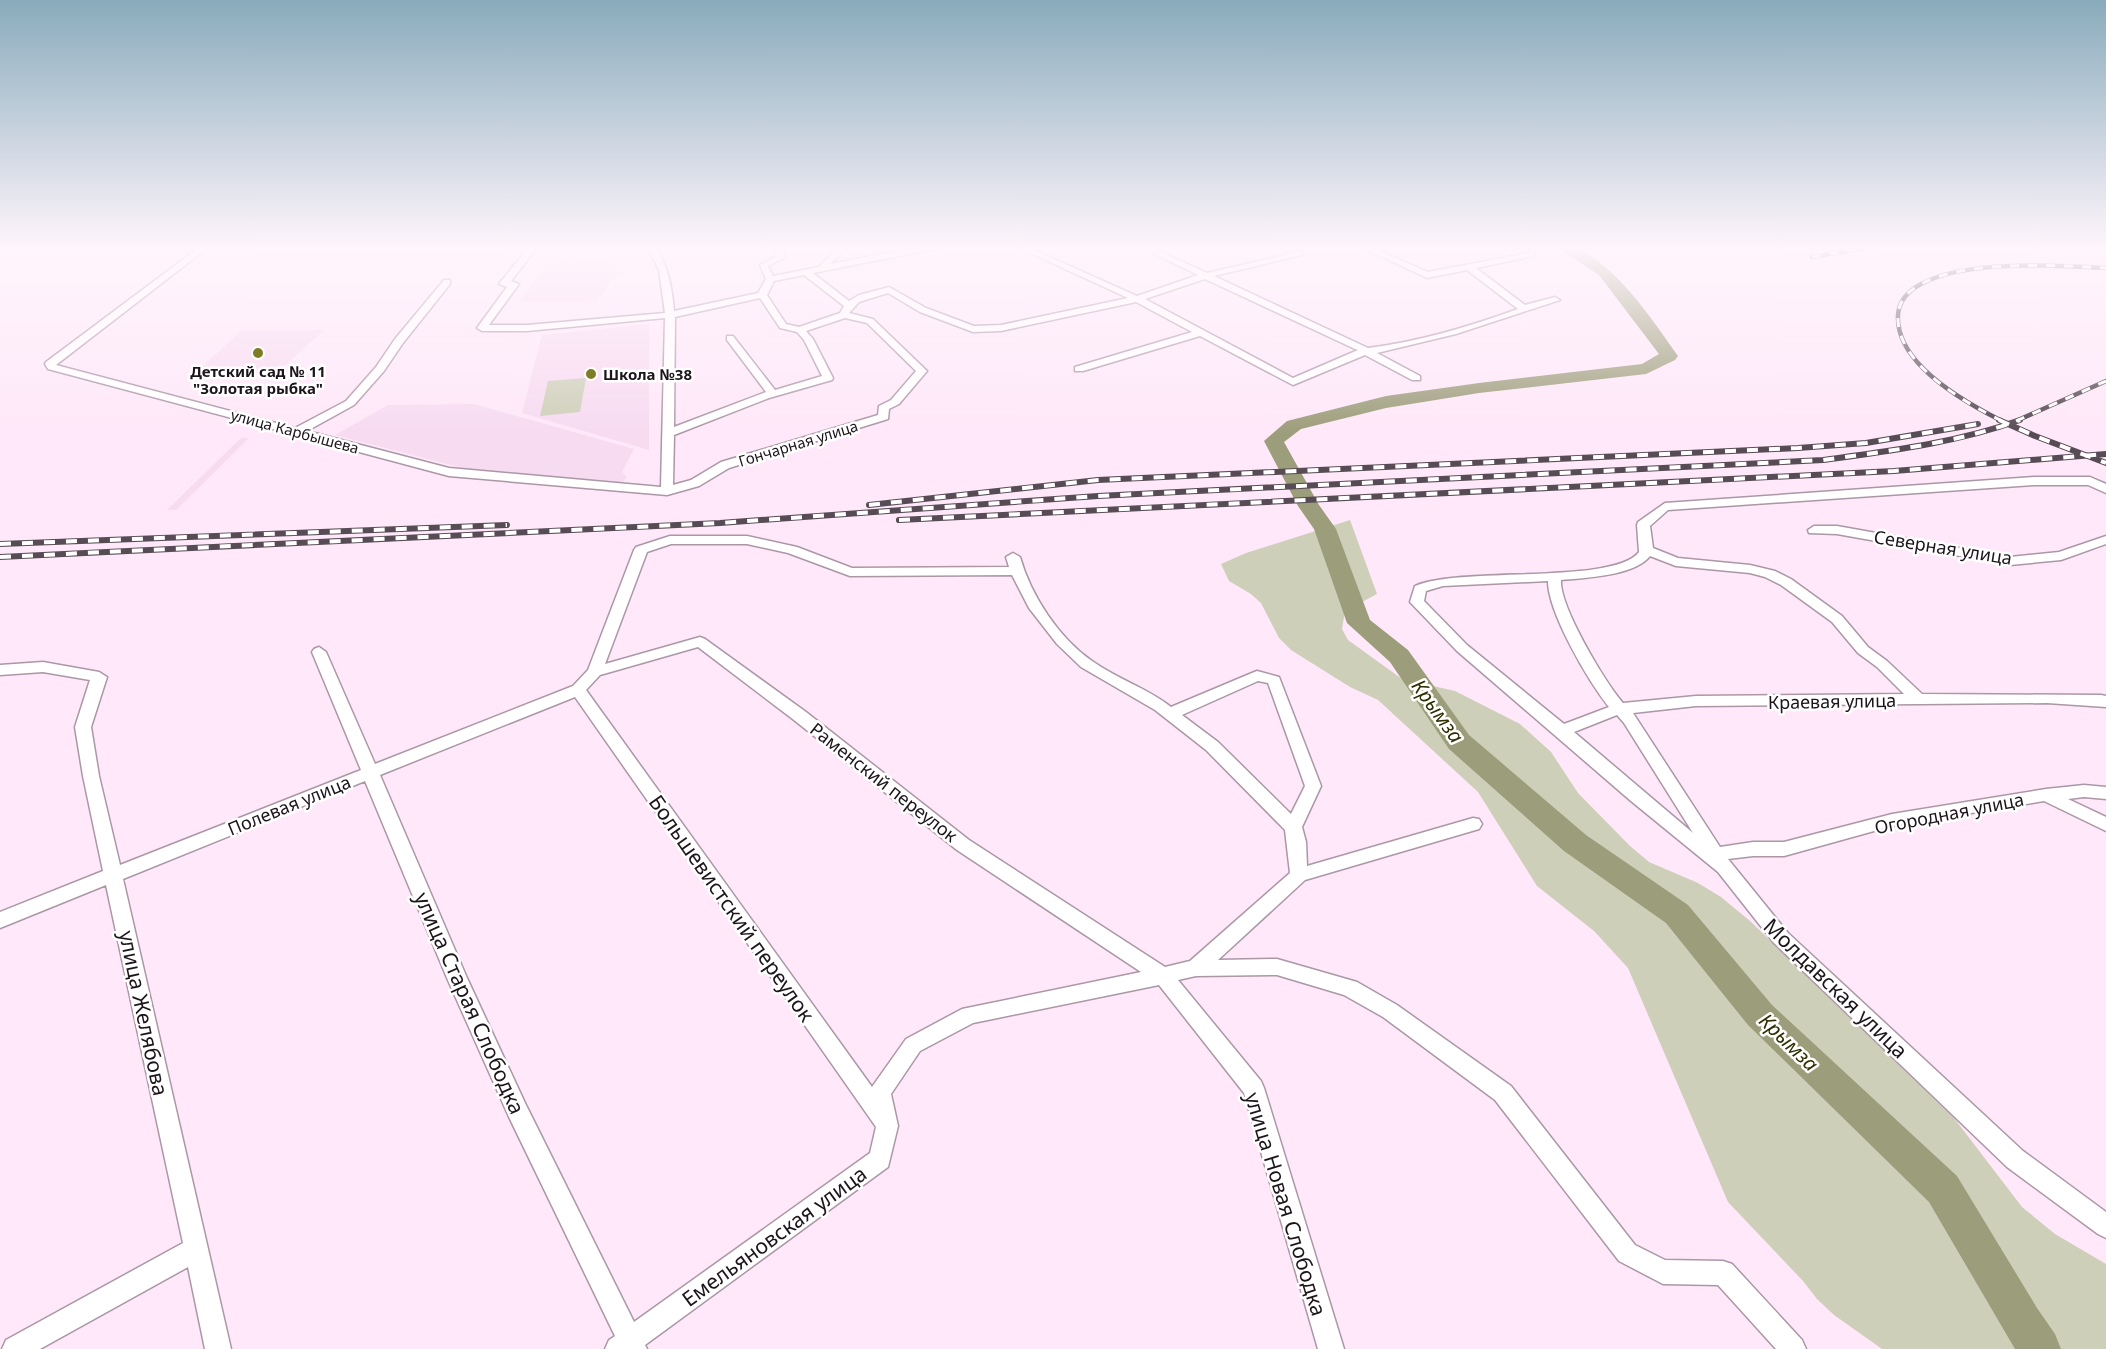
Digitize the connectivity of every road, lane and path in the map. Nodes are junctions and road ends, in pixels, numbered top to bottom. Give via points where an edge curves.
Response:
1 (123, 309) edge
2 (425, 309) edge
3 (496, 309) edge
4 (670, 309) edge
5 (698, 309) edge
6 (771, 309) edge
7 (921, 309) edge
8 (1090, 309) edge
9 (1156, 309) edge
10 (1275, 309) edge
11 (1522, 309) edge
12 (846, 310) joint
13 (670, 315) junction
14 (800, 330) junction
15 (1201, 333) junction
16 (730, 338) dead end
17 (1365, 351) junction
18 (1079, 369) dead end
19 (1416, 378) dead end
20 (773, 394) junction
21 (298, 431) junction
22 (668, 433) junction
23 (2106, 489) edge
24 (666, 491) junction
25 (1814, 530) dead end
26 (2106, 540) edge
27 (1646, 550) junction
28 (1555, 578) junction
29 (319, 652) dead end
30 (0, 670) edge
31 (595, 672) junction
32 (578, 690) junction
33 (1919, 700) junction
34 (2106, 702) edge
35 (1618, 709) junction
36 (1169, 714) junction
37 (1562, 731) junction
38 (369, 773) junction
39 (2106, 793) edge
40 (2046, 795) junction
41 (1473, 824) dead end
42 (2106, 825) edge
43 (1293, 827) junction
44 (1720, 861) junction
45 (114, 875) junction
46 (1299, 875) junction
47 (0, 920) edge
48 (1196, 968) junction
49 (1162, 976) junction
50 (887, 1126) junction
51 (2106, 1224) edge
52 (196, 1249) junction
53 (627, 1346) edge
54 (15, 1349) edge
55 (218, 1349) edge
56 (1330, 1349) edge
57 (1793, 1349) edge

1 - 21 street, улица Карбышева via 50,364 52,368
2 - 21 street via 350,403
3 - 13 street via 482,328 527,328
4 - 13 street
5 - 13 street
6 - 14 street via 783,326
7 - 8 street via 973,328 1001,328
9 - 15 street
10 - 17 street
11 - 17 street via 1488,322
12 - 14 street
12 - 24 street, Гончарная улица via 870,321 922,370 895,402 883,408 884,417 725,465 695,483
13 - 22 street
14 - 20 street via 828,378
15 - 17 street via 1293,381
15 - 18 street
16 - 20 street
17 - 19 street
20 - 22 street
21 - 24 street, улица Карбышева via 449,472
22 - 24 street
23 - 27 street via 2090,481 2034,481 1665,507 1643,525
25 - 26 street, Северная улица via 1837,530 2010,561 2061,556
27 - 28 street via 1642,559 1629,565
27 - 33 street via 1676,562 1750,569 1786,582 1837,619 1863,650
28 - 35 street, Молдавская улица via 1569,623
28 - 37 street via 1429,585 1420,590 1417,602 1462,648
29 - 38 street, улица Старая Слободка
30 - 45 street, улица Желябова via 43,667 99,677 83,727
31 - 32 street
31 - 36 street via 640,550 670,540 747,540 792,550 850,572 1015,564 1034,606 1062,641 1086,664
31 - 49 street, Раменский переулок via 700,642 963,845
32 - 38 street, Полевая улица
32 - 50 street, Большевистский переулок
33 - 34 street, Краевая улица via 2047,698
33 - 35 street, Краевая улица via 1696,701
35 - 37 street, Краевая улица
35 - 44 street, Молдавская улица via 1630,719
36 - 43 street via 1212,746
36 - 43 street via 1257,676 1274,680 1313,786
37 - 44 street via 1637,797
38 - 45 street, Полевая улица
38 - 53 street, улица Старая Слободка via 512,1100
39 - 40 street
40 - 42 street, Огородная улица
40 - 44 street, Огородная улица via 1892,820 1843,836 1784,849 1753,849
41 - 46 street
43 - 46 street
44 - 51 street, Молдавская улица via 1781,938 2006,1151
45 - 47 street, Полевая улица
45 - 52 street, улица Желябова
46 - 48 street
48 - 49 street
48 - 57 street via 1277,967 1350,988 1390,1011 1503,1093 1627,1252 1663,1272 1723,1273
49 - 50 street, Емельяновская улица via 969,1015 913,1045 880,1092
49 - 56 street, улица Новая Слободка via 1253,1088
50 - 53 street, Емельяновская улица via 880,1159
52 - 54 street
52 - 55 street, улица Желябова

